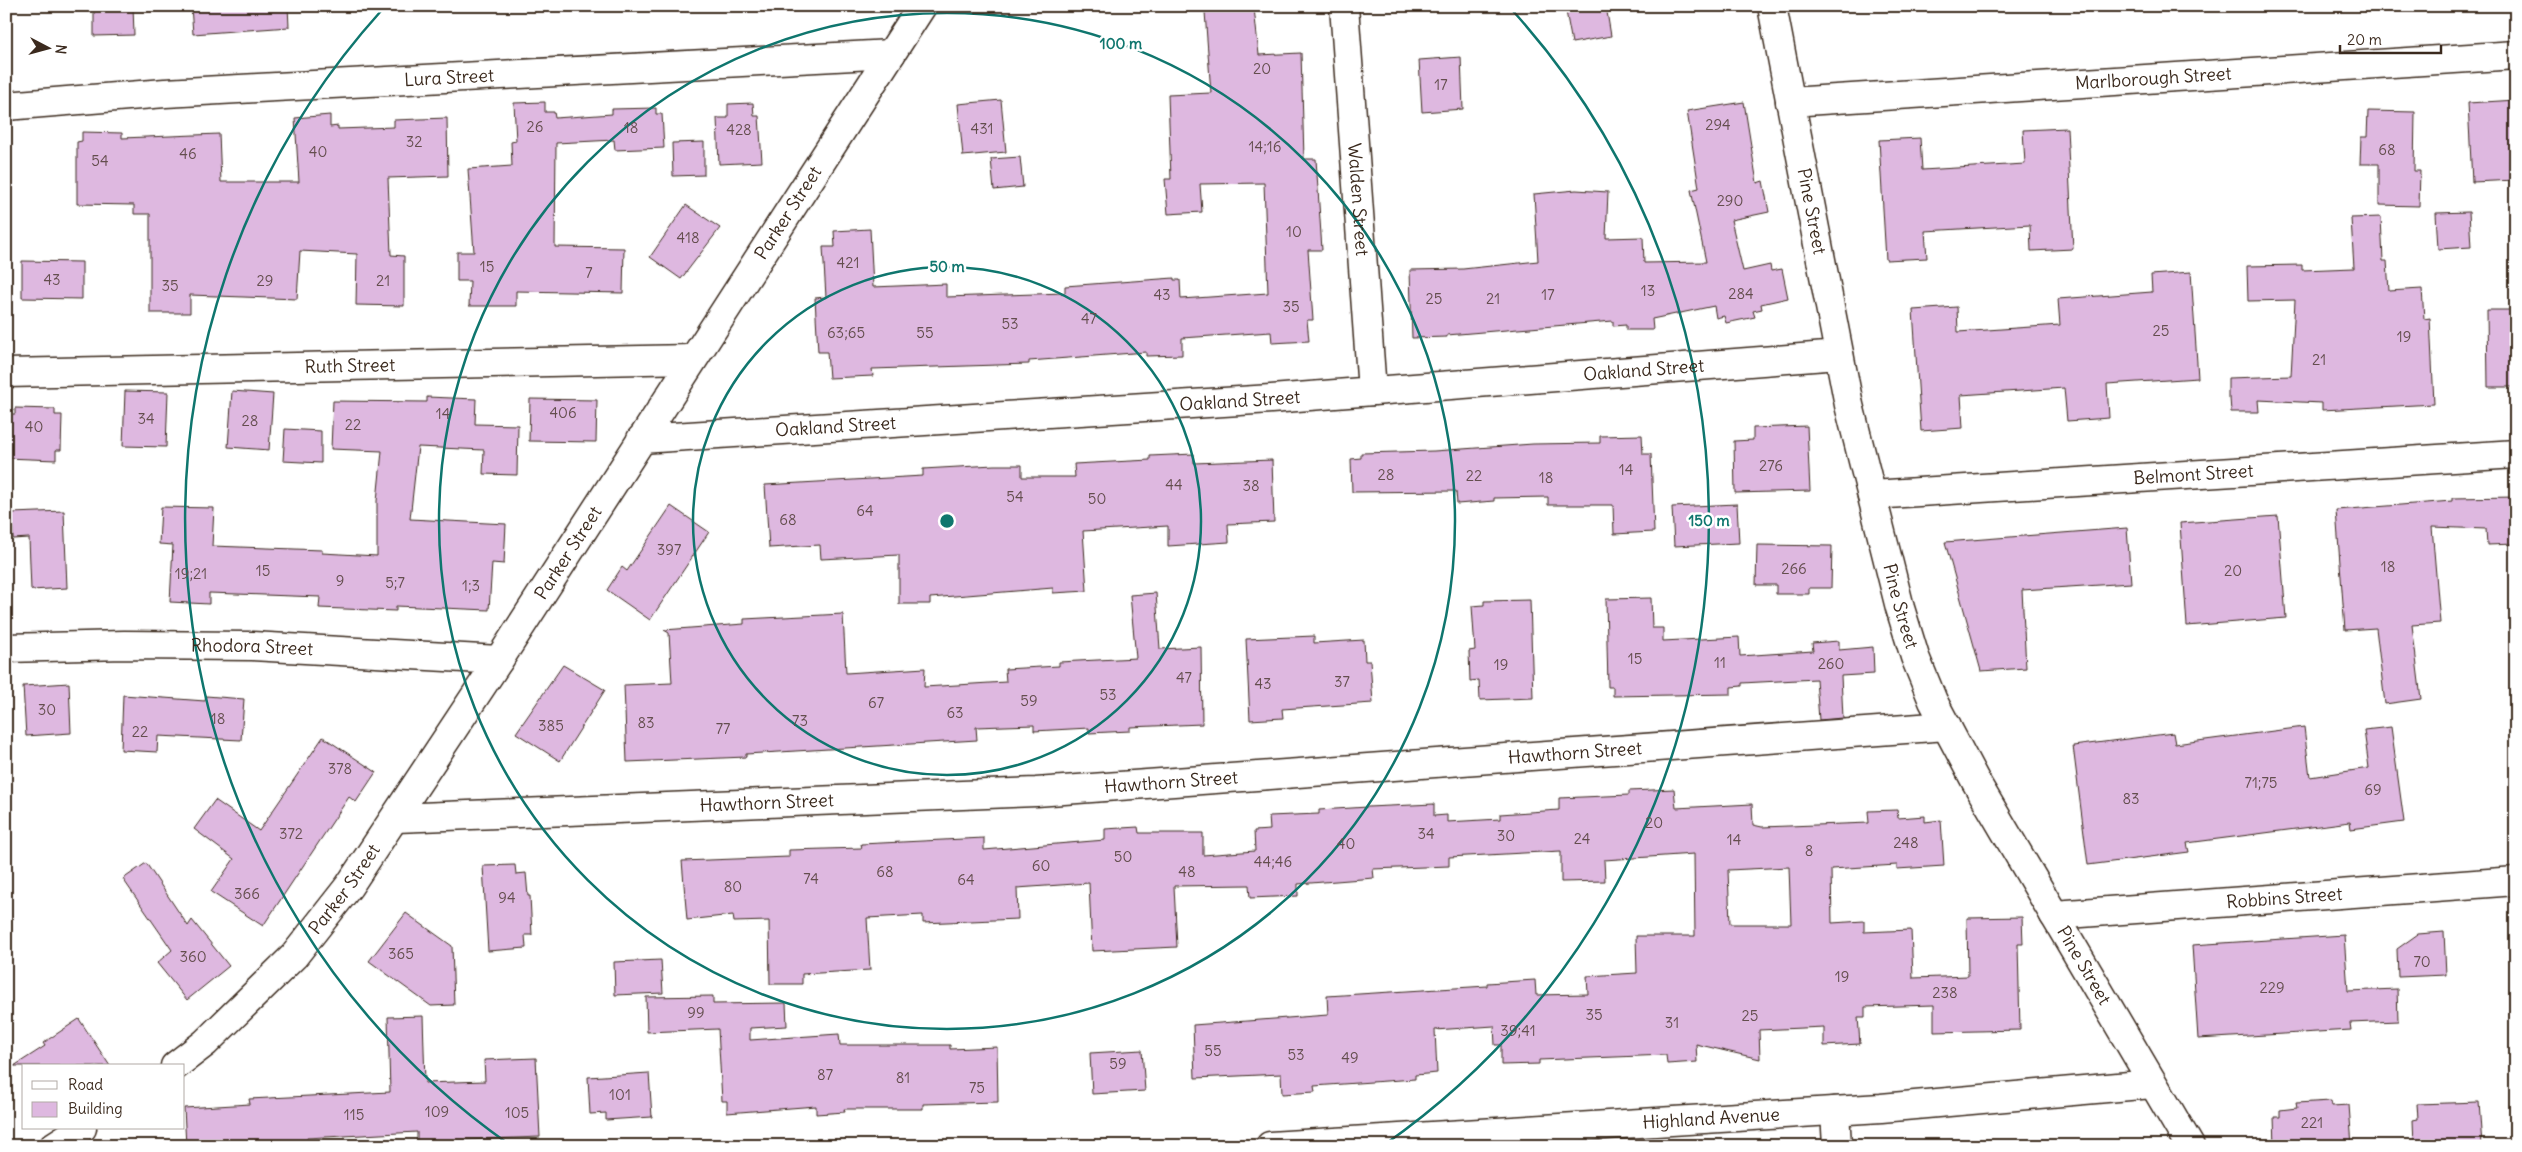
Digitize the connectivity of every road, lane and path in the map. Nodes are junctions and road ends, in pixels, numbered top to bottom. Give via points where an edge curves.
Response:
1 (922, 6) edge
2 (1344, 6) edge
3 (1772, 6) edge
4 (891, 54) junction
5 (2516, 55) edge
6 (1790, 102) junction
7 (6, 106) edge
8 (1839, 355) junction
9 (692, 359) junction
10 (6, 373) edge
11 (1372, 391) junction
12 (641, 439) junction
13 (2516, 454) edge
14 (1872, 495) junction
15 (6, 648) edge
16 (499, 660) junction
17 (1946, 726) junction
18 (396, 818) junction
19 (2516, 881) edge
20 (2054, 914) junction
21 (178, 1064) edge
22 (2152, 1084) junction
23 (1835, 1111) junction
24 (79, 1130) edge
25 (54, 1146) edge
26 (1270, 1146) edge
27 (1837, 1146) edge
28 (2190, 1146) edge

1 - 4 street, Parker Street
2 - 11 street, Walden Street
3 - 6 street, Pine Street
4 - 7 street, Lura Street via 175,93
4 - 9 street, Parker Street
5 - 6 street, Marlborough Street
6 - 8 street, Pine Street
8 - 11 street, Oakland Street
8 - 14 street, Pine Street
9 - 10 street, Ruth Street
9 - 12 street, Parker Street
11 - 12 street, Oakland Street
12 - 16 street, Parker Street
13 - 14 street, Belmont Street
14 - 17 street, Pine Street via 1915,656
15 - 16 street, Rhodora Street via 252,646
16 - 18 street, Parker Street
17 - 18 street, Hawthorn Street via 1036,792
17 - 20 street, Pine Street
18 - 21 street, Parker Street via 349,886 294,956 205,1043
19 - 20 street, Robbins Street
20 - 22 street, Pine Street
22 - 23 street, Highland Avenue
22 - 28 street, Pine Street
23 - 26 street, Highland Avenue
23 - 27 street
24 - 25 street

